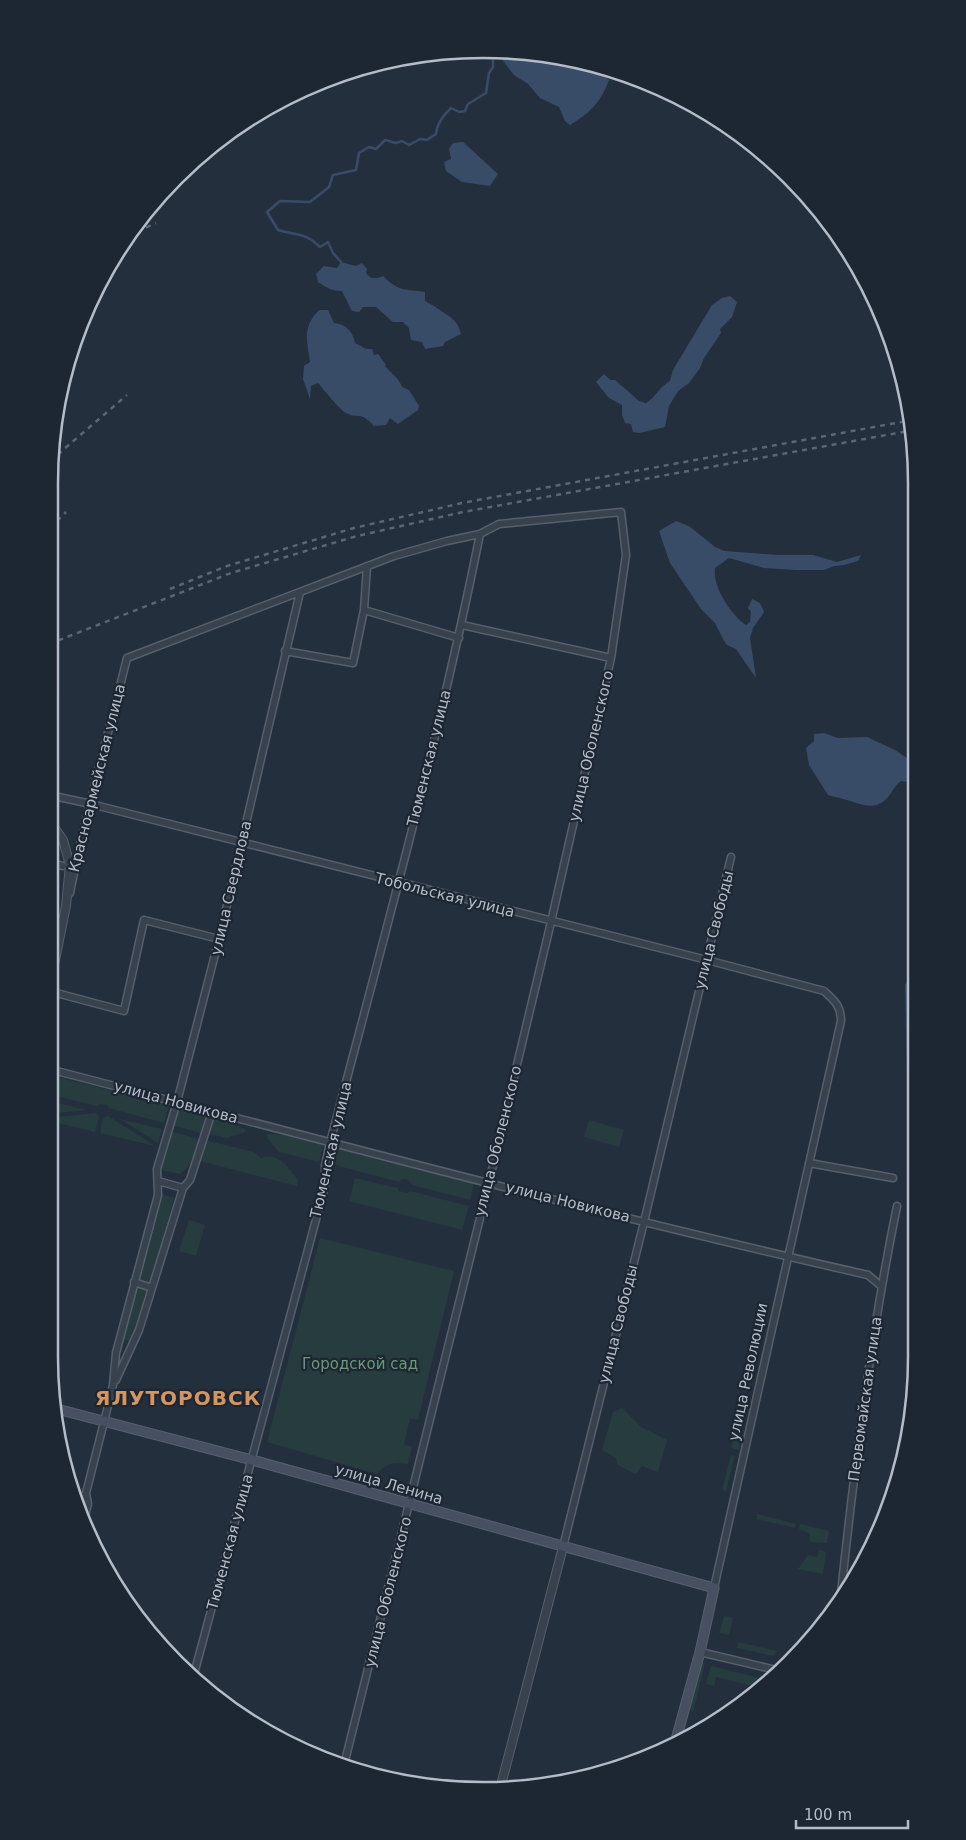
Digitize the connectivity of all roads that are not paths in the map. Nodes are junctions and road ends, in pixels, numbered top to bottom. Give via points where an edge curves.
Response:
1 (480, 534) junction
2 (368, 566) junction
3 (300, 592) junction
4 (364, 610) junction
5 (462, 625) junction
6 (459, 638) junction
7 (285, 651) junction
8 (611, 658) junction
9 (58, 797) edge
10 (91, 804) junction
11 (58, 832) edge
12 (242, 842) junction
13 (731, 857) dead end
14 (58, 865) edge
15 (63, 866) dead end
16 (398, 883) junction
17 (551, 922) junction
18 (62, 928) junction
19 (219, 938) junction
20 (58, 947) edge
21 (707, 960) junction
22 (58, 992) edge
23 (837, 1002) joint
24 (58, 1071) edge
25 (177, 1102) junction
26 (212, 1112) junction
27 (330, 1143) junction
28 (809, 1163) junction
29 (893, 1178) dead end
30 (158, 1181) junction
31 (489, 1182) junction
32 (183, 1188) junction
33 (897, 1206) dead end
34 (644, 1222) junction
35 (787, 1256) junction
36 (134, 1282) junction
37 (881, 1286) junction
38 (152, 1288) junction
39 (113, 1385) junction
40 (61, 1410) edge
41 (104, 1422) junction
42 (252, 1460) junction
43 (86, 1493) junction
44 (82, 1499) edge
45 (410, 1504) junction
46 (86, 1510) edge
47 (563, 1547) junction
48 (842, 1585) edge
49 (714, 1588) junction
50 (700, 1652) junction
51 (772, 1669) edge
52 (195, 1670) edge
53 (677, 1736) edge
54 (345, 1760) edge
55 (502, 1782) edge

1 - 2 street
1 - 5 street, Тюменская улица
1 - 8 street, улица Оболенского via 499,524 621,512 626,555
2 - 3 street
2 - 4 street
3 - 7 street, улица Свердлова
3 - 10 street, Красноармейская улица via 127,658
4 - 6 street
4 - 7 street via 353,663
5 - 6 street, Тюменская улица
5 - 8 street
6 - 16 street, Тюменская улица
7 - 12 street, улица Свердлова
8 - 17 street, улица Оболенского
9 - 10 street, Тобольская улица
10 - 12 street, Тобольская улица
10 - 18 street, Красноармейская улица
11 - 18 street, Красноармейская улица via 66,846 70,865
12 - 16 street, Тобольская улица
12 - 19 street, улица Свердлова
13 - 21 street, улица Свободы
14 - 15 street
16 - 17 street, Тобольская улица
16 - 27 street, Тюменская улица
17 - 21 street, Тобольская улица
17 - 31 street, улица Оболенского
18 - 20 street, Красноармейская улица
19 - 22 street via 144,920 124,1010
19 - 25 street, улица Свердлова
21 - 23 street, Тобольская улица via 824,991
21 - 34 street, улица Свободы
23 - 28 street, улица Революции via 841,1021
24 - 25 street, улица Новикова
25 - 26 street, улица Новикова
25 - 30 street, улица Свердлова via 157,1169
26 - 27 street, улица Новикова
26 - 32 street, улица Свердлова via 190,1180
27 - 31 street, улица Новикова
27 - 42 street, Тюменская улица via 325,1186
28 - 29 street
28 - 35 street, улица Революции
30 - 32 street
30 - 36 street, улица Свердлова via 158,1195
31 - 34 street, улица Новикова
31 - 45 street, улица Оболенского
32 - 38 street, улица Свердлова
33 - 37 street, Первомайская улица
34 - 35 street, улица Новикова
34 - 47 street, улица Свободы
35 - 37 street, улица Новикова via 868,1275
35 - 49 street, улица Революции
36 - 38 street
36 - 39 street, улица Свердлова via 116,1353
37 - 48 street, Первомайская улица
38 - 39 street, улица Свердлова via 139,1330
39 - 41 street, улица Свердлова
40 - 41 main road, улица Ленина
41 - 42 main road, улица Ленина
41 - 43 street, улица Свердлова
42 - 45 main road, улица Ленина
42 - 52 street, Тюменская улица
43 - 44 street, улица Свердлова
43 - 46 street, улица Свердлова
45 - 47 main road, улица Ленина
45 - 54 street, улица Оболенского
47 - 49 main road, улица Ленина
47 - 55 street, улица Свободы
49 - 50 main road, улица Революции
50 - 51 street
50 - 53 main road, улица Революции

